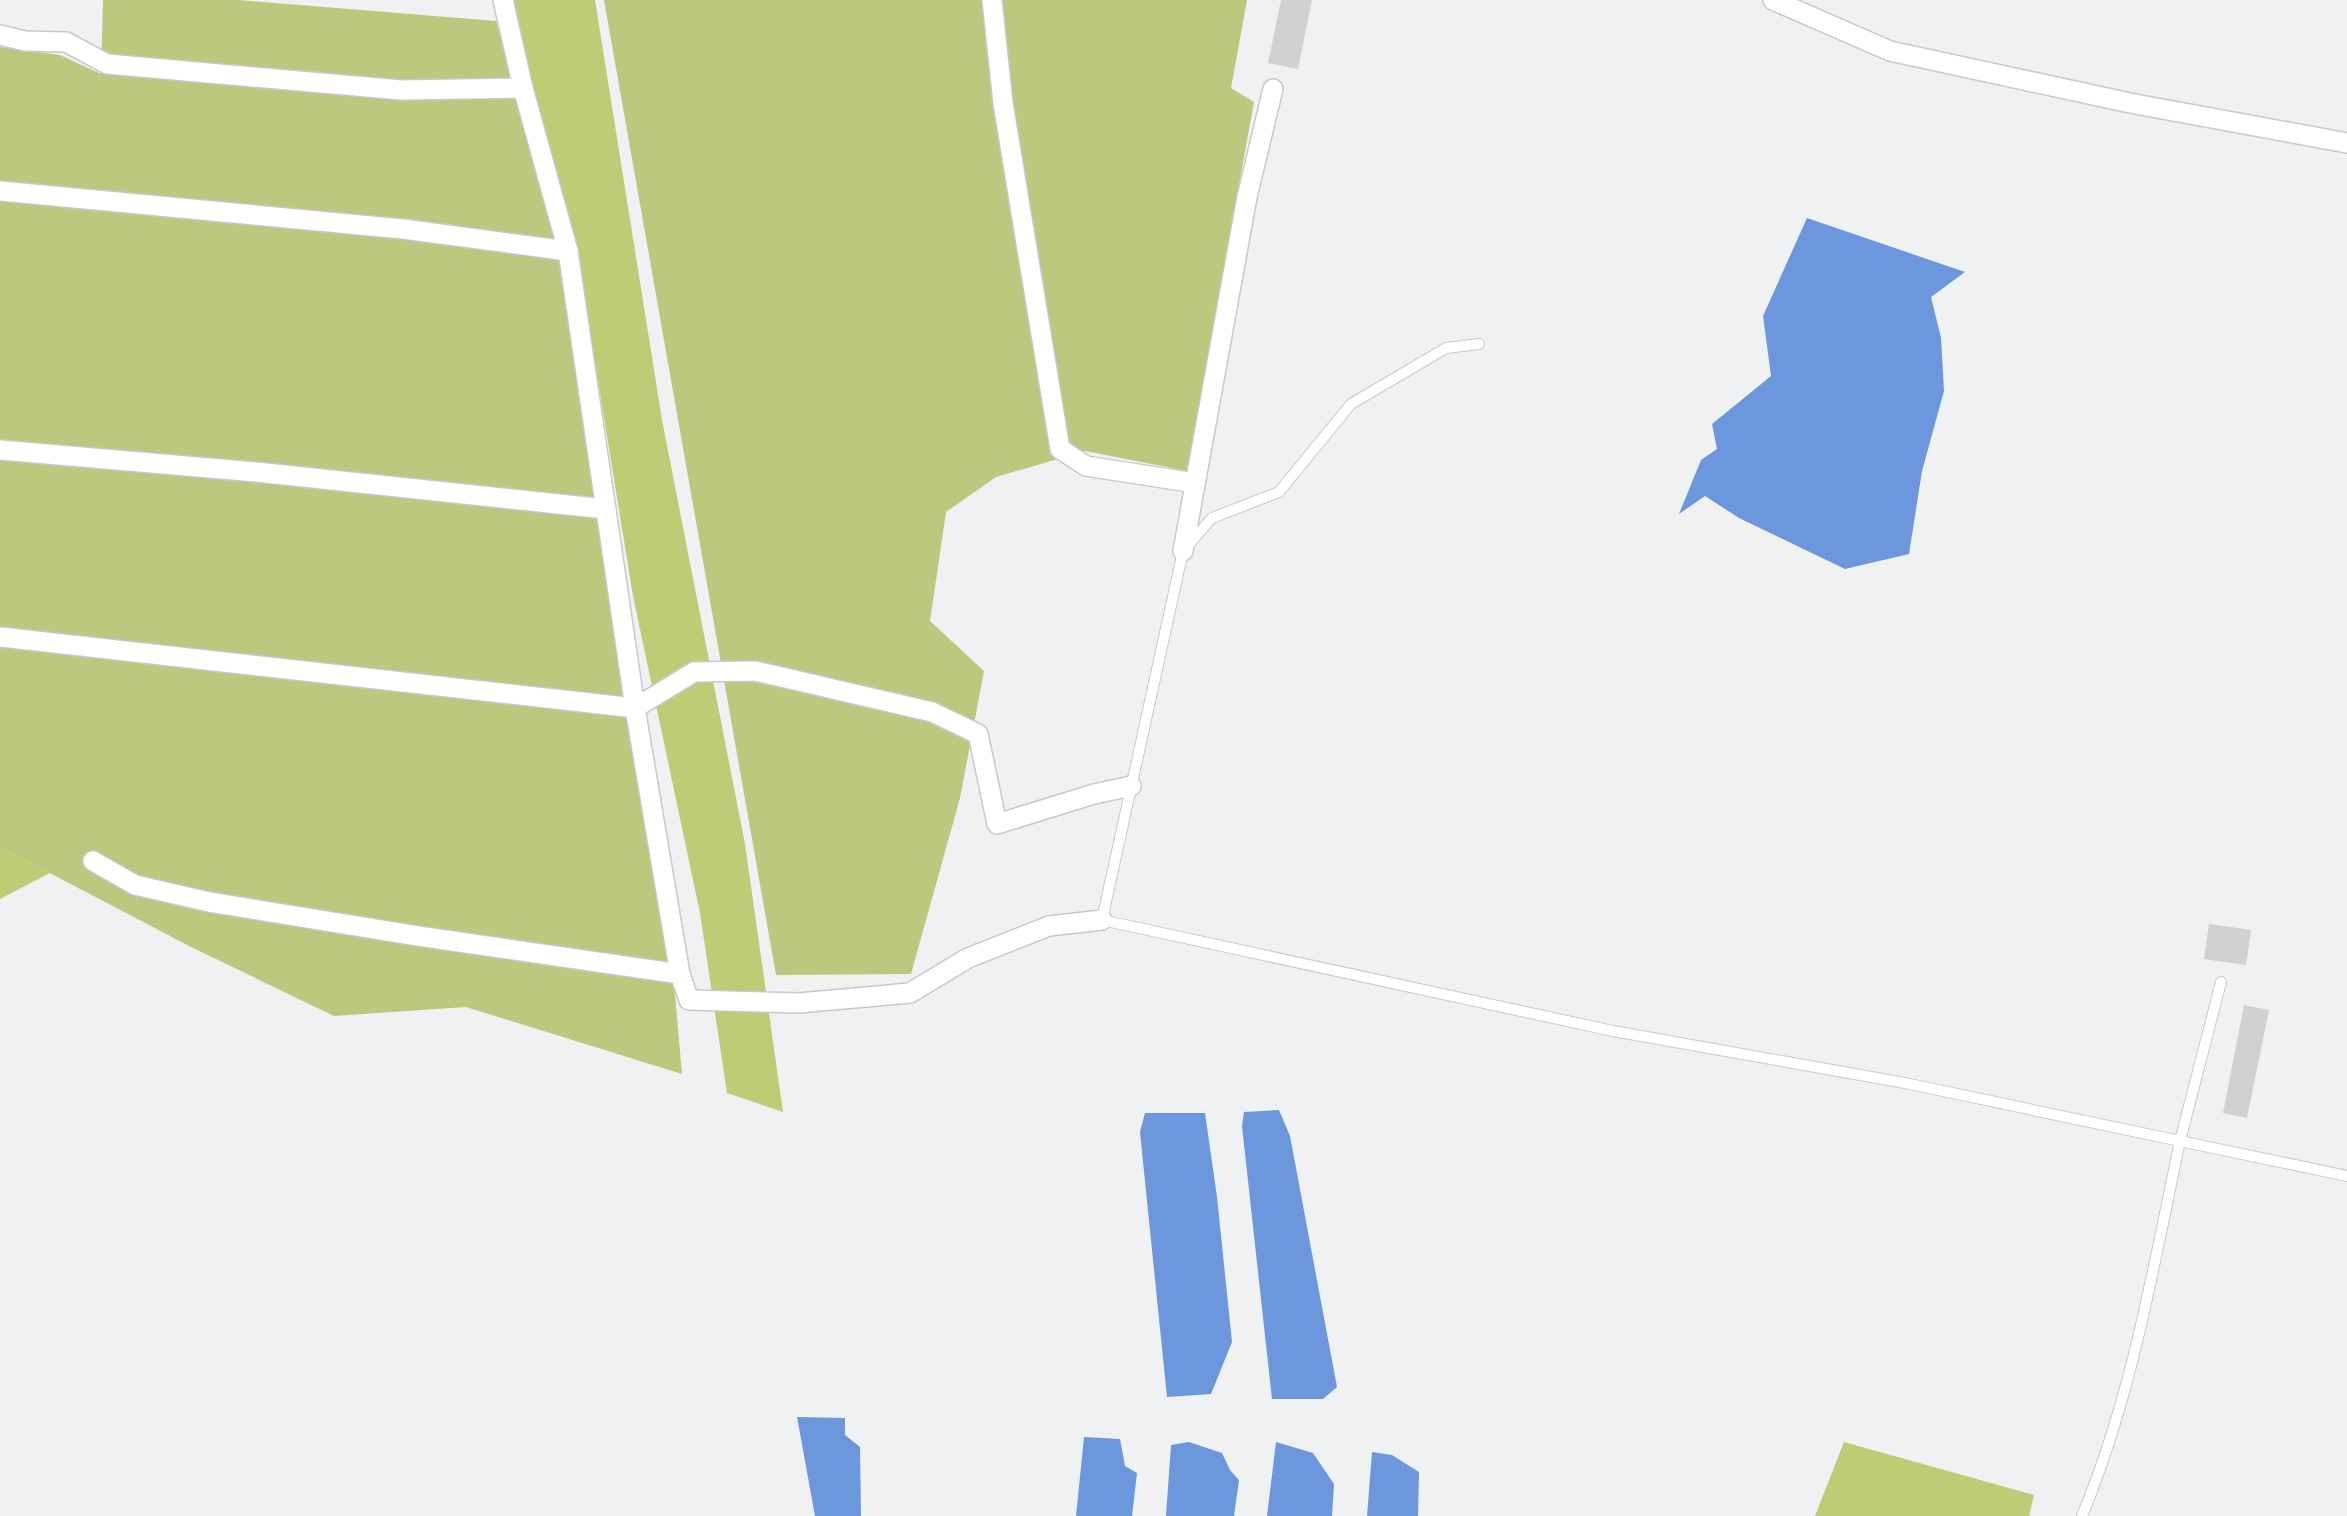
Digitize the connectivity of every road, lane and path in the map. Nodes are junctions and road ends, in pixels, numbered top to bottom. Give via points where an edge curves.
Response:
1 (503, 0) edge
2 (992, 0) edge
3 (1773, 0) edge
4 (0, 34) edge
5 (523, 88) junction
6 (1273, 89) dead end
7 (2347, 143) edge
8 (0, 191) edge
9 (568, 251) junction
10 (1479, 344) dead end
11 (0, 450) edge
12 (1195, 483) junction
13 (606, 509) junction
14 (1183, 551) junction
15 (0, 638) edge
16 (635, 708) junction
17 (1131, 786) junction
18 (93, 861) dead end
19 (1102, 920) junction
20 (680, 974) junction
21 (2221, 982) dead end
22 (2180, 1141) junction
23 (2347, 1176) edge
24 (2081, 1516) edge

1 - 5 street
2 - 12 street via 1003,103 1060,449 1086,466
3 - 7 street via 1890,51 2130,103
4 - 5 street via 24,41 66,42 107,64 401,90
5 - 9 street
6 - 12 street via 1247,197
8 - 9 street via 403,229
9 - 13 street
10 - 14 lane via 1446,348 1351,404 1279,492 1212,518
11 - 13 street
12 - 14 street
13 - 16 street
14 - 17 lane
15 - 16 street
16 - 17 street via 694,672 755,671 932,712 978,734 997,824
16 - 20 street
17 - 19 lane
18 - 20 street via 135,885 209,902
19 - 20 street via 1049,926 968,958 910,993 799,1003 689,1000
19 - 22 lane via 1613,1031 1905,1083
21 - 22 lane
22 - 23 lane
22 - 24 lane via 2135,1356 2102,1467

